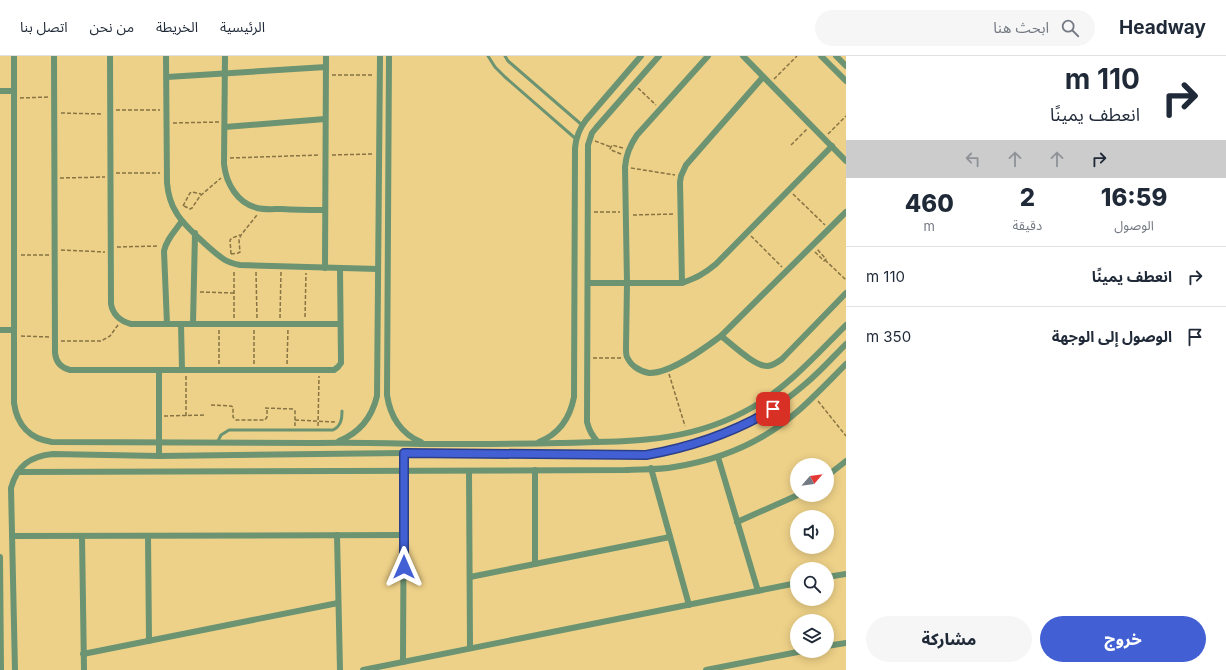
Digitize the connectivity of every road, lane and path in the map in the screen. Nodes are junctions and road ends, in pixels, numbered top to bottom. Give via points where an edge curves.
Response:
1 (14, 56) edge
2 (54, 56) edge
3 (110, 56) edge
4 (166, 56) edge
5 (225, 56) edge
6 (326, 56) edge
7 (380, 56) edge
8 (389, 56) edge
9 (488, 56) edge
10 (506, 56) edge
11 (641, 56) edge
12 (659, 56) edge
13 (708, 56) edge
14 (743, 56) edge
15 (796, 56) edge
16 (822, 56) edge
17 (836, 56) edge
18 (846, 66) edge
19 (326, 67) junction
20 (225, 73) junction
21 (326, 75) junction
22 (380, 75) junction
23 (167, 77) junction
24 (763, 77) junction
25 (846, 81) edge
26 (770, 83) junction
27 (634, 84) junction
28 (0, 91) edge
29 (14, 95) junction
30 (54, 97) junction
31 (167, 109) junction
32 (661, 109) junction
33 (110, 112) junction
34 (53, 113) junction
35 (846, 116) edge
36 (325, 119) junction
37 (167, 123) junction
38 (225, 125) junction
39 (582, 125) junction
40 (811, 125) junction
41 (824, 138) junction
42 (576, 139) junction
43 (590, 139) junction
44 (790, 145) dead end
45 (832, 146) junction
46 (611, 147) junction
47 (380, 153) junction
48 (627, 153) junction
49 (325, 155) junction
50 (224, 158) junction
51 (846, 161) edge
52 (625, 167) junction
53 (166, 173) junction
54 (111, 175) junction
55 (226, 175) junction
56 (681, 176) junction
57 (54, 179) junction
58 (789, 190) junction
59 (202, 194) junction
60 (184, 206) junction
61 (262, 208) junction
62 (325, 210) junction
63 (588, 212) junction
64 (846, 212) edge
65 (176, 213) junction
66 (627, 213) junction
67 (681, 214) junction
68 (182, 221) junction
69 (829, 229) junction
70 (747, 232) junction
71 (195, 233) junction
72 (241, 235) junction
73 (165, 246) junction
74 (811, 247) junction
75 (111, 249) junction
76 (55, 252) junction
77 (231, 254) junction
78 (14, 255) junction
79 (825, 260) junction
80 (232, 263) junction
81 (256, 266) junction
82 (281, 267) junction
83 (306, 267) junction
84 (325, 268) junction
85 (340, 268) junction
86 (378, 269) junction
87 (786, 272) junction
88 (846, 280) edge
89 (588, 283) junction
90 (627, 283) junction
91 (682, 283) junction
92 (193, 292) junction
93 (234, 293) junction
94 (846, 293) edge
95 (121, 320) junction
96 (167, 324) junction
97 (182, 324) junction
98 (193, 324) junction
99 (219, 324) junction
100 (234, 324) junction
101 (256, 324) junction
102 (280, 324) junction
103 (288, 324) junction
104 (305, 324) junction
105 (340, 324) junction
106 (846, 326) edge
107 (0, 330) edge
108 (14, 333) junction
109 (721, 336) junction
110 (55, 339) junction
111 (846, 344) edge
112 (587, 358) junction
113 (627, 358) junction
114 (846, 364) edge
115 (319, 369) junction
116 (667, 369) junction
117 (159, 370) junction
118 (184, 370) junction
119 (219, 370) junction
120 (254, 370) junction
121 (287, 370) junction
122 (814, 396) junction
123 (210, 405) dead end
124 (342, 411) dead end
125 (164, 416) dead end
126 (186, 416) junction
127 (206, 416) dead end
128 (295, 420) junction
129 (318, 421) junction
130 (341, 422) junction
131 (295, 430) junction
132 (318, 430) junction
133 (687, 434) junction
134 (846, 436) edge
135 (337, 442) junction
136 (598, 442) junction
137 (159, 443) junction
138 (217, 443) junction
139 (537, 443) junction
140 (425, 444) junction
141 (404, 453) junction
142 (159, 456) junction
143 (718, 457) junction
144 (846, 461) edge
145 (652, 468) junction
146 (535, 470) junction
147 (834, 470) edge
148 (404, 471) junction
149 (469, 471) junction
150 (18, 472) junction
151 (790, 499) edge
152 (737, 522) junction
153 (337, 535) junction
154 (404, 535) junction
155 (12, 536) junction
156 (82, 536) junction
157 (148, 536) junction
158 (670, 537) junction
159 (0, 557) edge
160 (535, 564) junction
161 (846, 574) edge
162 (834, 576) edge
163 (470, 577) junction
164 (790, 584) edge
165 (758, 591) junction
166 (338, 603) junction
167 (689, 605) junction
168 (149, 641) junction
169 (846, 642) edge
170 (834, 645) edge
171 (470, 648) junction
172 (84, 654) junction
173 (790, 654) edge
174 (403, 662) junction
175 (1, 670) edge
176 (15, 670) edge
177 (84, 670) edge
178 (340, 670) edge
179 (362, 670) edge
180 (706, 670) edge

1 - 29 street
2 - 30 street
3 - 33 street
4 - 23 street
5 - 20 street
6 - 19 street
7 - 22 street
8 - 140 street via 387,395 390,411 398,425 410,436
9 - 42 lane via 505,77
10 - 39 lane
11 - 39 street
12 - 27 street
13 - 32 street
14 - 24 street
15 - 26 path
16 - 25 street
17 - 18 street
19 - 20 street
19 - 21 street
20 - 23 street
20 - 38 street
21 - 22 path
21 - 36 street
22 - 47 street
23 - 31 street
24 - 26 street
24 - 56 street via 686,165
26 - 40 street
27 - 32 path
27 - 43 street via 596,128
28 - 29 street
29 - 30 path
29 - 78 street
30 - 34 street
31 - 33 path
31 - 37 street
32 - 48 street via 637,135
33 - 34 path
33 - 54 street
34 - 57 street
35 - 41 path
36 - 38 street
36 - 49 street
37 - 38 path
37 - 53 street
38 - 50 street
39 - 42 street
40 - 41 street
40 - 44 path
41 - 45 street
42 - 139 street via 574,397 572,408 562,426
43 - 46 path
43 - 63 street
45 - 51 street
45 - 58 street
46 - 48 path via 612,145
46 - 48 path via 611,150
47 - 49 path
47 - 86 street
48 - 52 street
49 - 50 path
49 - 62 street
50 - 55 street
52 - 56 path
52 - 66 street
53 - 54 path
53 - 65 street via 168,193
54 - 57 path
54 - 75 street
55 - 59 path
55 - 61 street via 240,198 251,206
56 - 67 street
57 - 76 street
58 - 69 path
58 - 70 street
59 - 60 path via 192,208
59 - 60 path via 190,193
60 - 65 path
61 - 62 street
61 - 72 path
62 - 84 street
63 - 66 path
63 - 89 street
64 - 69 street
65 - 68 street
66 - 67 path
66 - 90 street
67 - 91 street
68 - 71 street
68 - 73 street
69 - 74 street
70 - 87 path
70 - 91 street via 706,272
71 - 80 street via 217,254
71 - 92 street
72 - 77 path via 230,240
72 - 77 path via 240,252
73 - 75 path
73 - 96 street
74 - 79 path
74 - 79 path via 826,258
74 - 87 street
75 - 76 path
75 - 95 street via 111,304 114,313
76 - 78 path
76 - 110 street
77 - 80 path
78 - 108 street
79 - 88 path
80 - 81 street
80 - 93 path
81 - 82 street
81 - 101 path
82 - 83 street
82 - 102 path
83 - 84 street
83 - 104 path
84 - 85 street
85 - 86 street
85 - 105 street
86 - 135 street via 377,396 368,418 358,431
87 - 109 street
89 - 90 street
89 - 112 street
90 - 91 street
90 - 113 street
92 - 93 path
92 - 98 street
93 - 100 path
94 - 109 street via 775,364 759,365
95 - 96 street via 130,324
95 - 110 path via 110,336 101,341
96 - 97 street
97 - 98 street
97 - 118 street
98 - 99 street
99 - 100 street
99 - 119 path
100 - 101 street
101 - 102 street
101 - 120 path
102 - 103 street
103 - 104 street
103 - 121 path
104 - 105 street
105 - 115 street via 340,363 334,370
106 - 133 street via 796,375 768,397 726,420
107 - 108 street
108 - 110 path
108 - 137 street via 15,410 20,422 33,436 52,442
109 - 116 street via 702,350
110 - 117 street via 57,361 62,367 70,370
111 - 141 street via 804,386 773,409 740,427 685,447 646,455
112 - 113 path
112 - 136 street via 587,422 592,437
113 - 116 street via 640,370 649,373
114 - 122 street
115 - 121 street
115 - 129 path
116 - 133 path
117 - 118 street
117 - 137 street
118 - 119 street
118 - 126 path
119 - 120 street
120 - 121 street
122 - 134 path
122 - 143 street via 779,426 760,438
123 - 128 path via 232,406 233,417 236,420 265,420 266,408 293,409
124 - 130 lane
125 - 126 path
126 - 127 path
128 - 129 path
128 - 131 path
129 - 130 path
129 - 132 path
130 - 132 lane via 333,430
131 - 132 lane
131 - 138 lane via 229,430 221,435
133 - 136 street via 646,440
135 - 138 street
135 - 140 street
136 - 139 street
137 - 138 street
137 - 142 street
139 - 140 street
141 - 142 street
141 - 148 street
142 - 150 street via 42,455 32,459
143 - 145 street via 672,468
143 - 152 street
144 - 147 street
145 - 146 street
145 - 158 street
146 - 149 street
146 - 160 street
148 - 149 street
148 - 150 street
148 - 154 street
149 - 163 street
150 - 155 street via 11,488
151 - 152 street
152 - 165 street
153 - 154 street
153 - 157 street
153 - 166 street
154 - 174 street
155 - 156 street
155 - 176 street
156 - 157 street
156 - 172 street
157 - 168 street
158 - 160 street
158 - 167 street
159 - 175 street
160 - 163 street
161 - 162 street
163 - 171 street
164 - 165 street
165 - 167 street
166 - 168 street
166 - 178 street
167 - 171 street
168 - 172 street
169 - 170 street
171 - 174 street
172 - 177 street
173 - 180 street
174 - 179 street

